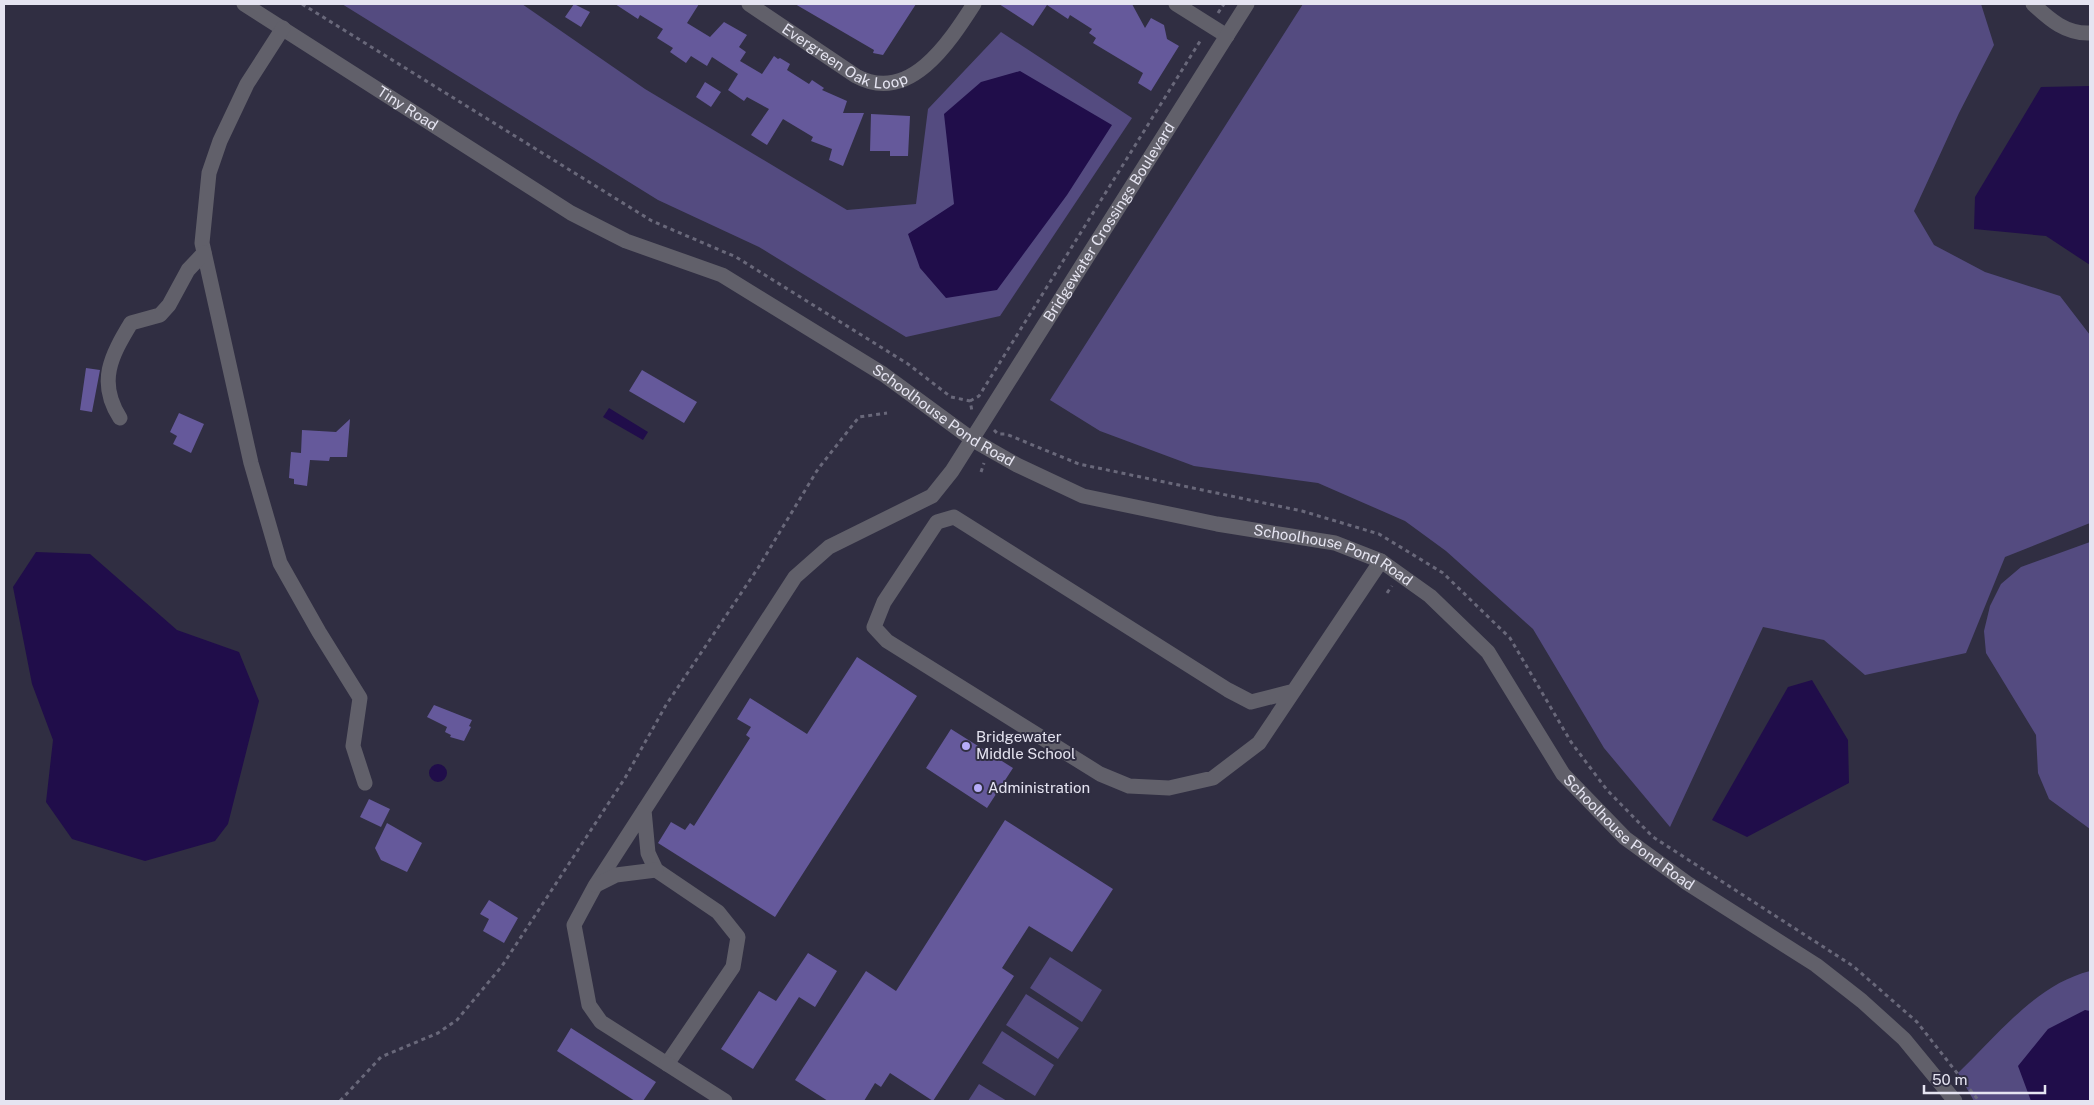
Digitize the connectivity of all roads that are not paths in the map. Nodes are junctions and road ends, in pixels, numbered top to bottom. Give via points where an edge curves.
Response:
1 (244, 4) edge
2 (749, 4) edge
3 (974, 4) edge
4 (1176, 4) edge
5 (1247, 4) edge
6 (2033, 4) edge
7 (283, 28) junction
8 (2090, 33) edge
9 (1227, 36) junction
10 (571, 212) joint
11 (204, 253) junction
12 (120, 418) dead end
13 (973, 440) junction
14 (1381, 561) junction
15 (1294, 691) junction
16 (365, 783) dead end
17 (644, 810) junction
18 (656, 870) junction
19 (595, 886) junction
20 (667, 1064) junction
21 (725, 1101) edge
22 (1955, 1101) edge

1 - 7 street, Tiny Road
2 - 3 street, Evergreen Oak Loop via 869,84 887,86 915,75 948,41
4 - 9 street
5 - 9 street, Bridgewater Crossings Boulevard
6 - 8 street via 2052,22 2076,34
7 - 10 street, Tiny Road
7 - 11 street via 247,84 220,140 209,173 202,243
9 - 13 street, Bridgewater Crossings Boulevard
10 - 13 street, Schoolhouse Pond Road via 626,241 722,275 758,295 883,374
11 - 12 street via 188,270 170,305 160,315 131,322 116,347 110,363 109,390 110,403
11 - 16 street via 251,463 280,563 360,698 353,746
13 - 14 street, Schoolhouse Pond Road via 1083,496 1217,524 1334,543
13 - 17 street, Bridgewater Crossings Boulevard via 932,496 829,547 795,577
14 - 15 street
14 - 22 street, Schoolhouse Pond Road via 1430,596 1488,652 1563,774 1625,838 1686,883 1816,965 1862,1001 1904,1039
15 - 15 street via 1251,702 954,517 938,522 884,602 874,627 887,641 1100,774 1129,786 1170,788 1213,778 1259,743
17 - 18 street via 648,853
17 - 19 street, Bridgewater Crossings Boulevard
18 - 19 street via 616,874
18 - 20 street via 718,912 738,937 733,966
19 - 20 street via 574,925 589,1005 601,1022
20 - 21 street

